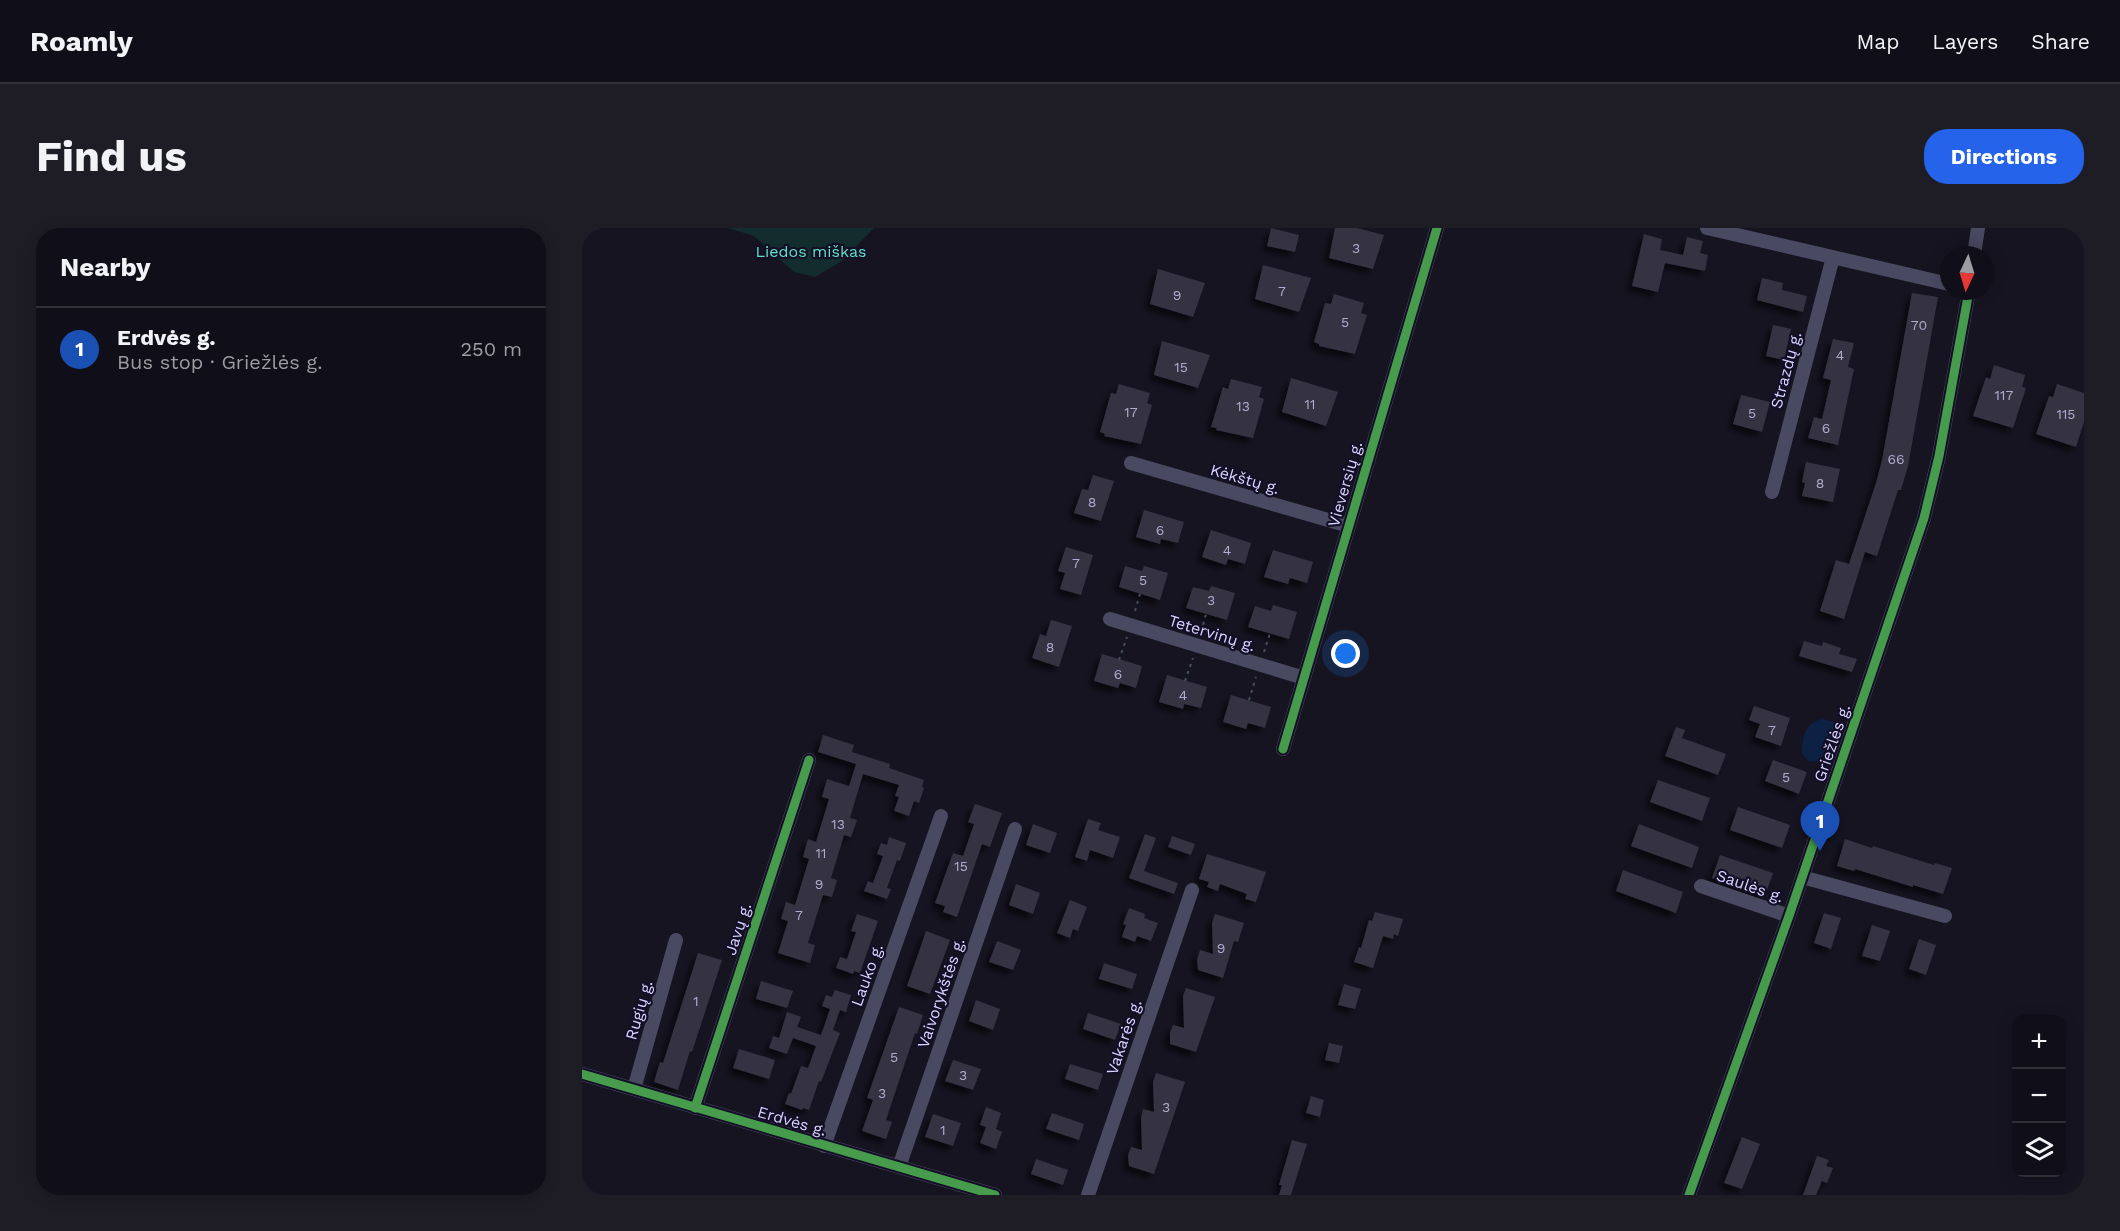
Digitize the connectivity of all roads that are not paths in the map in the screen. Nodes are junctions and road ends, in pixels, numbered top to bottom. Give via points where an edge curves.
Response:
1 (1437, 228) edge
2 (1707, 228) edge
3 (1978, 228) edge
4 (1975, 246) edge
5 (1833, 257) junction
6 (1940, 282) edge
7 (1967, 300) edge
8 (1131, 463) dead end
9 (1772, 492) dead end
10 (1349, 526) junction
11 (1110, 620) dead end
12 (1304, 678) junction
13 (1283, 749) dead end
14 (808, 760) dead end
15 (941, 816) dead end
16 (1015, 829) dead end
17 (1802, 877) junction
18 (1701, 886) dead end
19 (1192, 891) dead end
20 (1788, 916) junction
21 (1945, 916) dead end
22 (676, 940) dead end
23 (582, 1074) edge
24 (633, 1089) junction
25 (695, 1108) junction
26 (824, 1146) junction
27 (899, 1167) junction
28 (995, 1195) edge
29 (1088, 1195) edge
30 (1689, 1195) edge

1 - 10 street, Vieversių g.
2 - 5 street
3 - 4 street
5 - 6 street
5 - 9 street, Strazdų g.
7 - 17 street, Griežlės g. via 1940,456 1924,518
8 - 10 street, Kėkštų g.
10 - 12 street, Vieversių g.
11 - 12 street, Tetervinų g.
12 - 13 street, Vieversių g.
14 - 25 street, Javų g.
15 - 26 street, Lauko g.
16 - 27 street, Vaivorykštės g.
17 - 20 street, Griežlės g.
17 - 21 street
18 - 20 street, Saulės g.
19 - 29 street, Vakarės g.
20 - 30 street, Griežlės g.
22 - 24 street, Rugių g.
23 - 24 street, Erdvės g.
24 - 25 street, Erdvės g.
25 - 26 street, Erdvės g.
26 - 27 street, Erdvės g.
27 - 28 street, Erdvės g.

